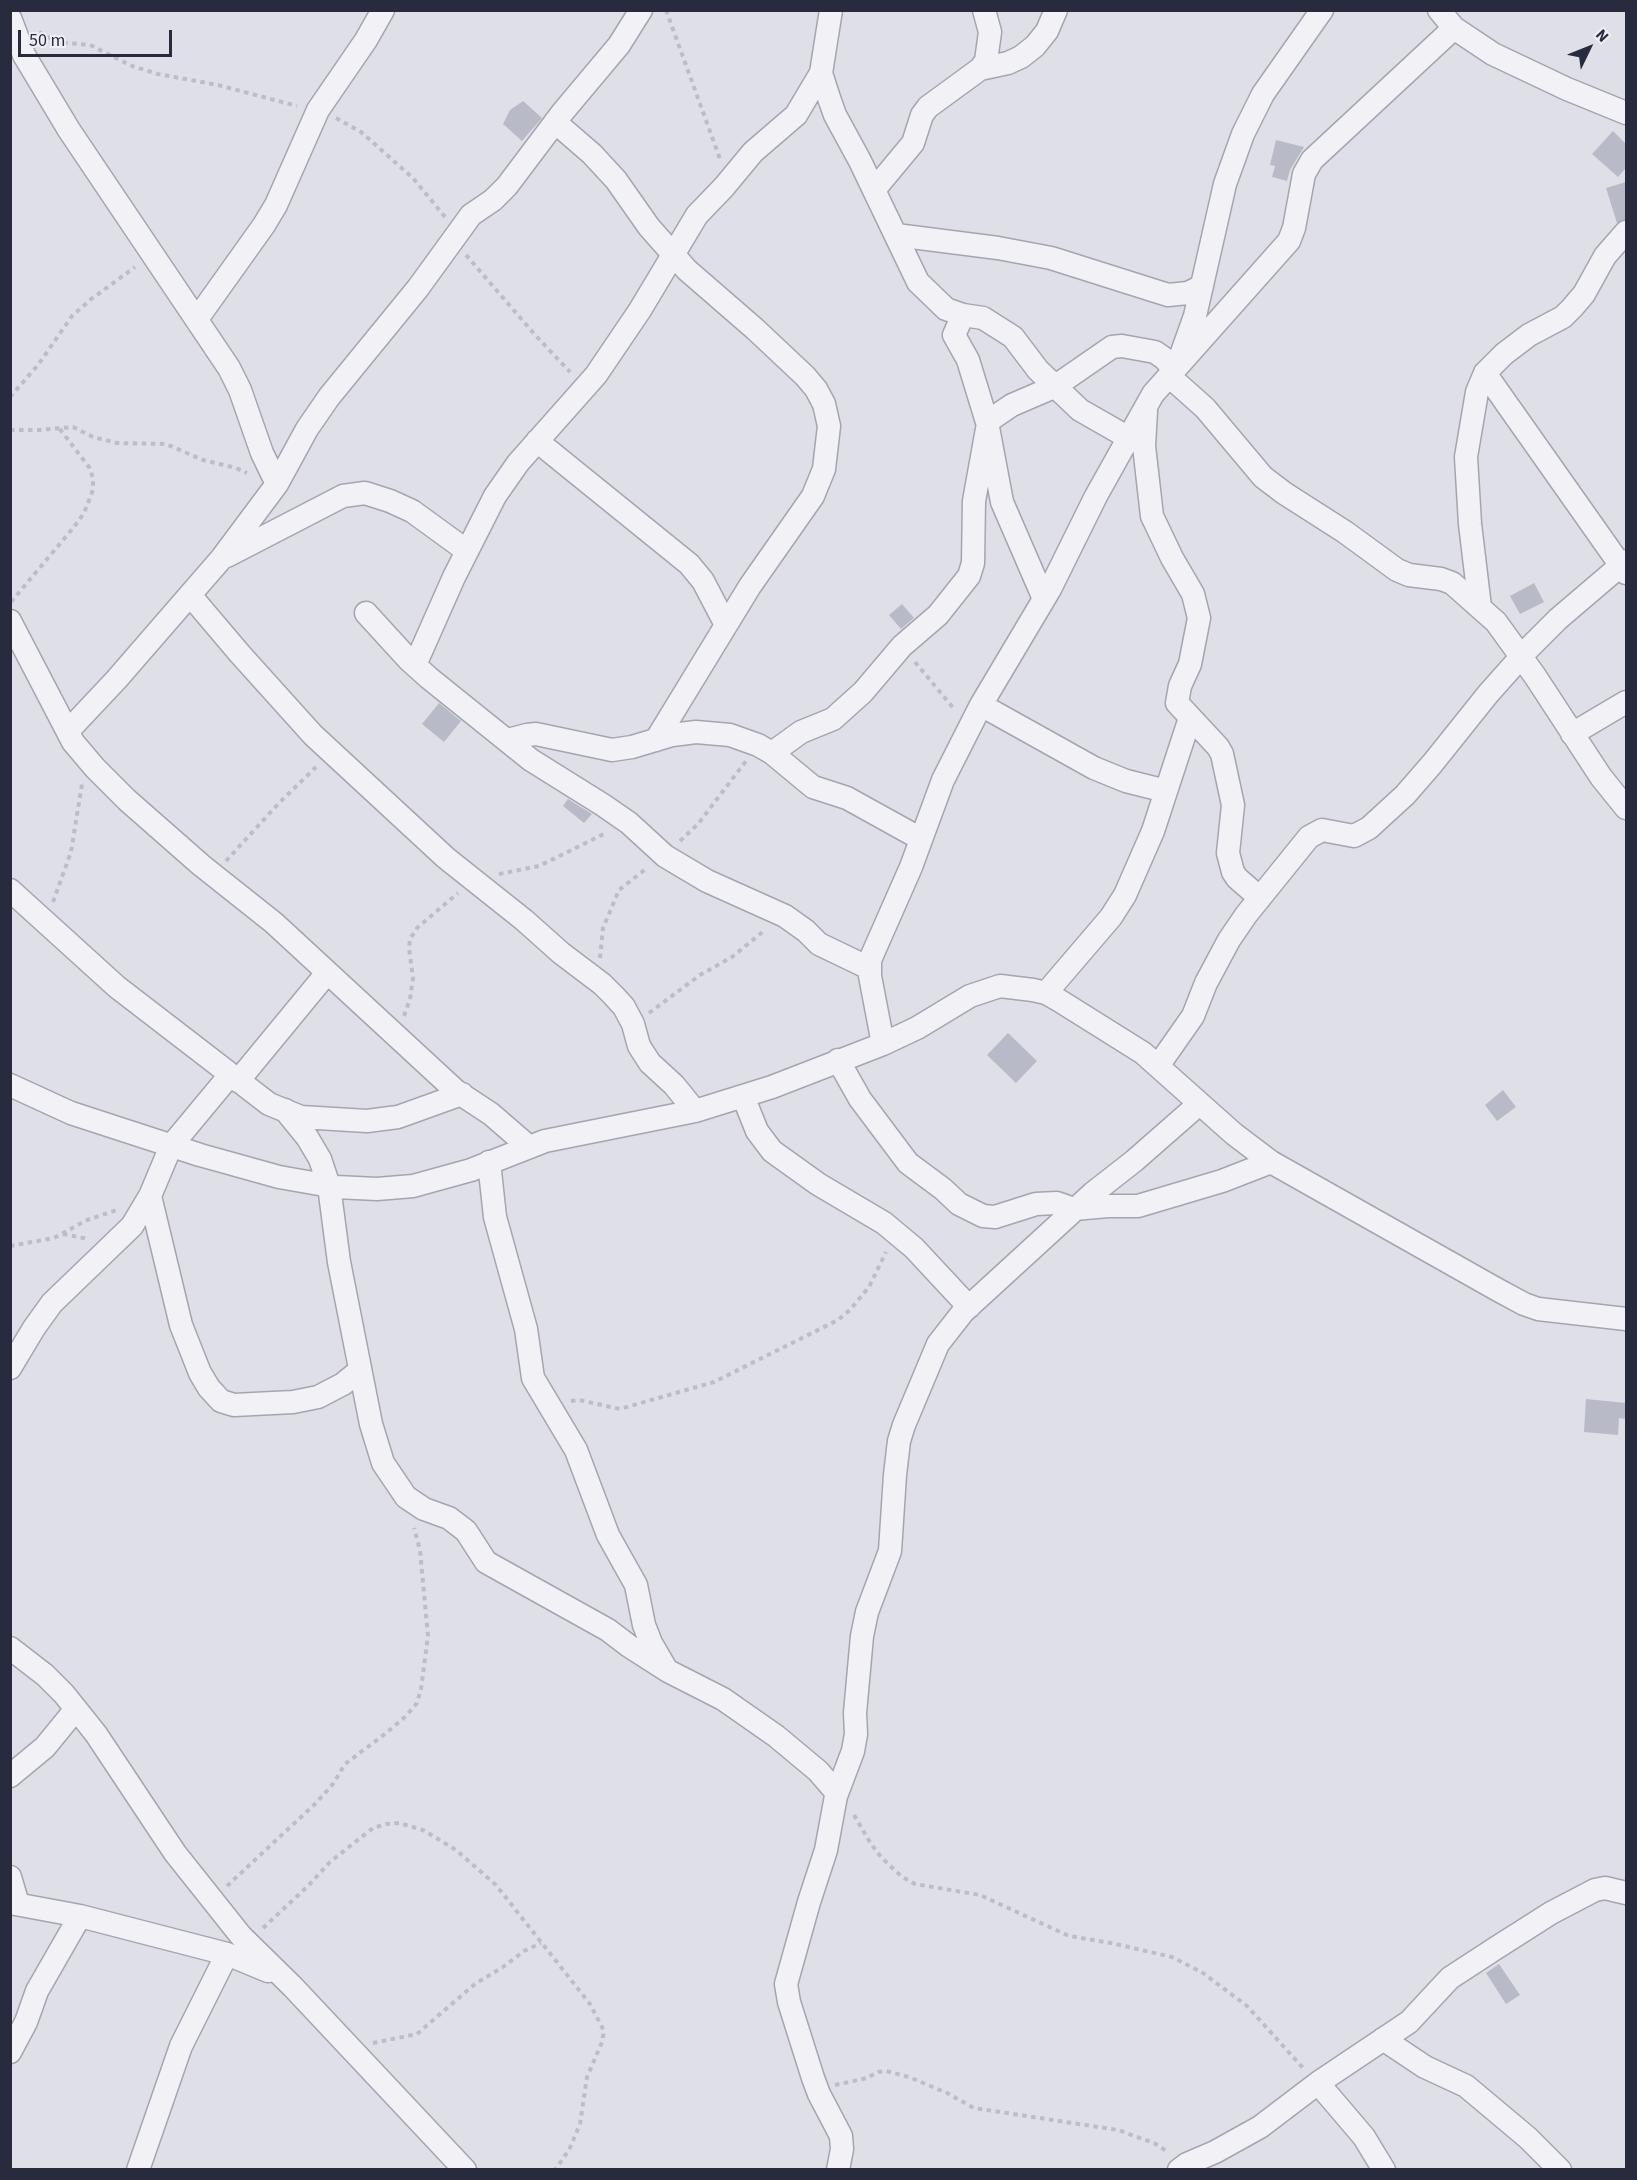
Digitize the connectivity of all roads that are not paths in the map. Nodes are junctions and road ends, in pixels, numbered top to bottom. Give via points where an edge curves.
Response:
1 (383, 10) edge
2 (641, 10) edge
3 (831, 10) edge
4 (984, 10) edge
5 (1056, 10) edge
6 (1322, 10) edge
7 (1439, 10) edge
8 (10, 18) edge
9 (1454, 28) junction
10 (980, 69) junction
11 (821, 73) junction
12 (1626, 113) edge
13 (555, 122) junction
14 (874, 190) junction
15 (1626, 232) edge
16 (896, 235) junction
17 (673, 254) junction
18 (1202, 286) junction
19 (963, 315) junction
20 (197, 318) junction
21 (1174, 370) junction
22 (1485, 373) junction
23 (1054, 387) junction
24 (1146, 406) junction
25 (987, 426) junction
26 (1129, 438) junction
27 (537, 441) junction
28 (274, 488) junction
29 (468, 551) junction
30 (221, 559) junction
31 (1625, 566) edge
32 (190, 595) junction
33 (1044, 599) junction
34 (1480, 607) junction
35 (366, 613) dead end
36 (10, 621) edge
37 (726, 625) junction
38 (1522, 656) junction
39 (415, 665) junction
40 (1626, 702) edge
41 (981, 705) junction
42 (1190, 718) junction
43 (68, 731) junction
44 (1572, 734) junction
45 (508, 740) junction
46 (656, 740) junction
47 (765, 749) junction
48 (1166, 791) junction
49 (1626, 808) edge
50 (921, 839) junction
51 (10, 890) edge
52 (1260, 897) junction
53 (869, 968) junction
54 (327, 972) junction
55 (1046, 993) junction
56 (883, 1044) junction
57 (838, 1060) junction
58 (1158, 1066) junction
59 (234, 1078) junction
60 (10, 1085) edge
61 (462, 1095) junction
62 (743, 1096) junction
63 (1199, 1104) junction
64 (285, 1110) junction
65 (695, 1110) junction
66 (171, 1146) junction
67 (528, 1146) junction
68 (489, 1162) junction
69 (1271, 1162) junction
70 (329, 1186) junction
71 (146, 1202) junction
72 (1074, 1209) junction
73 (969, 1307) junction
74 (1626, 1319) edge
75 (10, 1368) edge
76 (359, 1371) junction
77 (10, 1648) edge
78 (668, 1671) junction
79 (76, 1709) junction
80 (10, 1776) edge
81 (837, 1793) junction
82 (10, 1877) edge
83 (1626, 1893) edge
84 (14, 1904) edge
85 (80, 1916) junction
86 (226, 1954) junction
87 (284, 1978) junction
88 (1383, 2039) junction
89 (10, 2052) edge
90 (1318, 2084) junction
91 (1183, 2167) edge
92 (138, 2169) edge
93 (465, 2169) edge
94 (838, 2169) edge
95 (1384, 2169) edge
96 (1560, 2169) edge

1 - 20 street via 318,110 276,205
2 - 13 street via 619,45
3 - 11 street
4 - 10 street via 990,45
5 - 10 street via 1047,31 1021,57
6 - 18 street via 1263,94 1243,134 1225,184
7 - 9 street
8 - 20 street via 24,55 69,130
9 - 12 street via 1493,54
9 - 21 street via 1312,160 1304,174 1289,241
10 - 14 street via 928,107 914,143
11 - 14 street via 835,115
11 - 17 street via 796,115 753,152 697,215
13 - 17 street via 616,180
13 - 28 street via 507,186 471,215 418,288 328,397
14 - 16 street
15 - 22 street via 1605,256 1572,308 1529,335
16 - 18 street via 1051,258 1168,295 1188,293
16 - 19 street via 918,282 946,309
17 - 27 street via 630,326 585,388
17 - 37 street via 805,376 824,404 829,426 824,469 813,496
18 - 21 street
19 - 23 street via 983,318 1013,338
19 - 25 street via 954,335 970,365
20 - 28 street via 240,390
21 - 23 street via 1155,352 1112,347
21 - 24 street
21 - 34 street via 1263,477 1397,570 1452,583
22 - 31 street
22 - 34 street via 1477,392 1466,457
23 - 25 street via 1012,405
23 - 26 street via 1080,410
24 - 26 street
24 - 42 street via 1144,446 1152,516 1193,594 1199,618 1190,664 1177,698
25 - 33 street via 1002,502
25 - 47 street via 974,501 971,571 961,587 833,719
26 - 33 street
27 - 29 street via 495,496
27 - 37 street via 689,564 703,580
28 - 30 street
29 - 30 street via 412,512 365,493 343,496
29 - 39 street
30 - 32 street
31 - 38 street via 1558,619
32 - 43 street
32 - 65 street via 306,727 446,858 596,979 624,1007 650,1063
33 - 41 street
34 - 38 street via 1497,622
35 - 39 street
36 - 43 street
37 - 46 street
38 - 44 street
38 - 52 street via 1425,772 1369,828 1354,836 1315,832
39 - 45 street
40 - 44 street
41 - 48 street via 1094,768
41 - 50 street via 943,780
42 - 48 street
42 - 52 street via 1222,754 1233,805 1228,853 1233,872
43 - 54 street via 82,753 127,800
44 - 49 street
45 - 46 street via 536,734 612,750
45 - 53 street via 531,760 629,823 665,856 707,881 784,916 819,944
46 - 47 street via 696,732 730,735
47 - 50 street via 813,787 847,798
48 - 55 street via 1153,831 1120,904
50 - 53 street via 872,952
51 - 59 street via 117,987
52 - 58 street via 1229,940 1193,1016
53 - 56 street
54 - 59 street
54 - 61 street
55 - 56 street via 1000,986 970,996
55 - 58 street
56 - 57 street
57 - 62 street
57 - 72 street via 860,1099 908,1163 959,1204 996,1217 1036,1204 1058,1203
58 - 63 street
59 - 64 street via 269,1104
59 - 66 street
60 - 66 street via 71,1113
61 - 64 street via 384,1120 301,1117
61 - 67 street
62 - 65 street
62 - 73 street via 757,1131 772,1151 884,1223 914,1248
63 - 69 street
63 - 72 street
64 - 70 street via 308,1137
65 - 67 street
66 - 70 street via 279,1177
66 - 71 street
67 - 68 street
68 - 70 street via 413,1186
68 - 78 street via 495,1217 526,1329 533,1378 576,1450 608,1535 636,1585 651,1643
69 - 72 street via 1138,1206
69 - 74 street via 1524,1304 1548,1311
70 - 76 street
71 - 75 street via 128,1230 52,1303
71 - 76 street via 185,1334 200,1373 221,1401 234,1405 318,1397
72 - 73 street
73 - 81 street via 938,1344 899,1441 890,1551 864,1622 855,1705 856,1734
76 - 78 street via 383,1463 406,1497 424,1509 450,1518 466,1531 485,1562 608,1630
77 - 79 street via 45,1676
78 - 81 street via 723,1699 776,1736 818,1771
79 - 80 street via 45,1747
79 - 87 street via 211,1900
81 - 94 street via 826,1850 786,1984 819,2094 841,2136
82 - 84 street
83 - 88 street via 1595,1890 1551,1913 1450,1978 1419,2013
84 - 85 street
85 - 86 street
85 - 89 street via 37,1991 27,2022
86 - 87 street
86 - 92 street via 181,2046
87 - 93 street
88 - 90 street
88 - 96 street via 1425,2067 1473,2091
90 - 91 street via 1260,2127
90 - 95 street via 1364,2137

